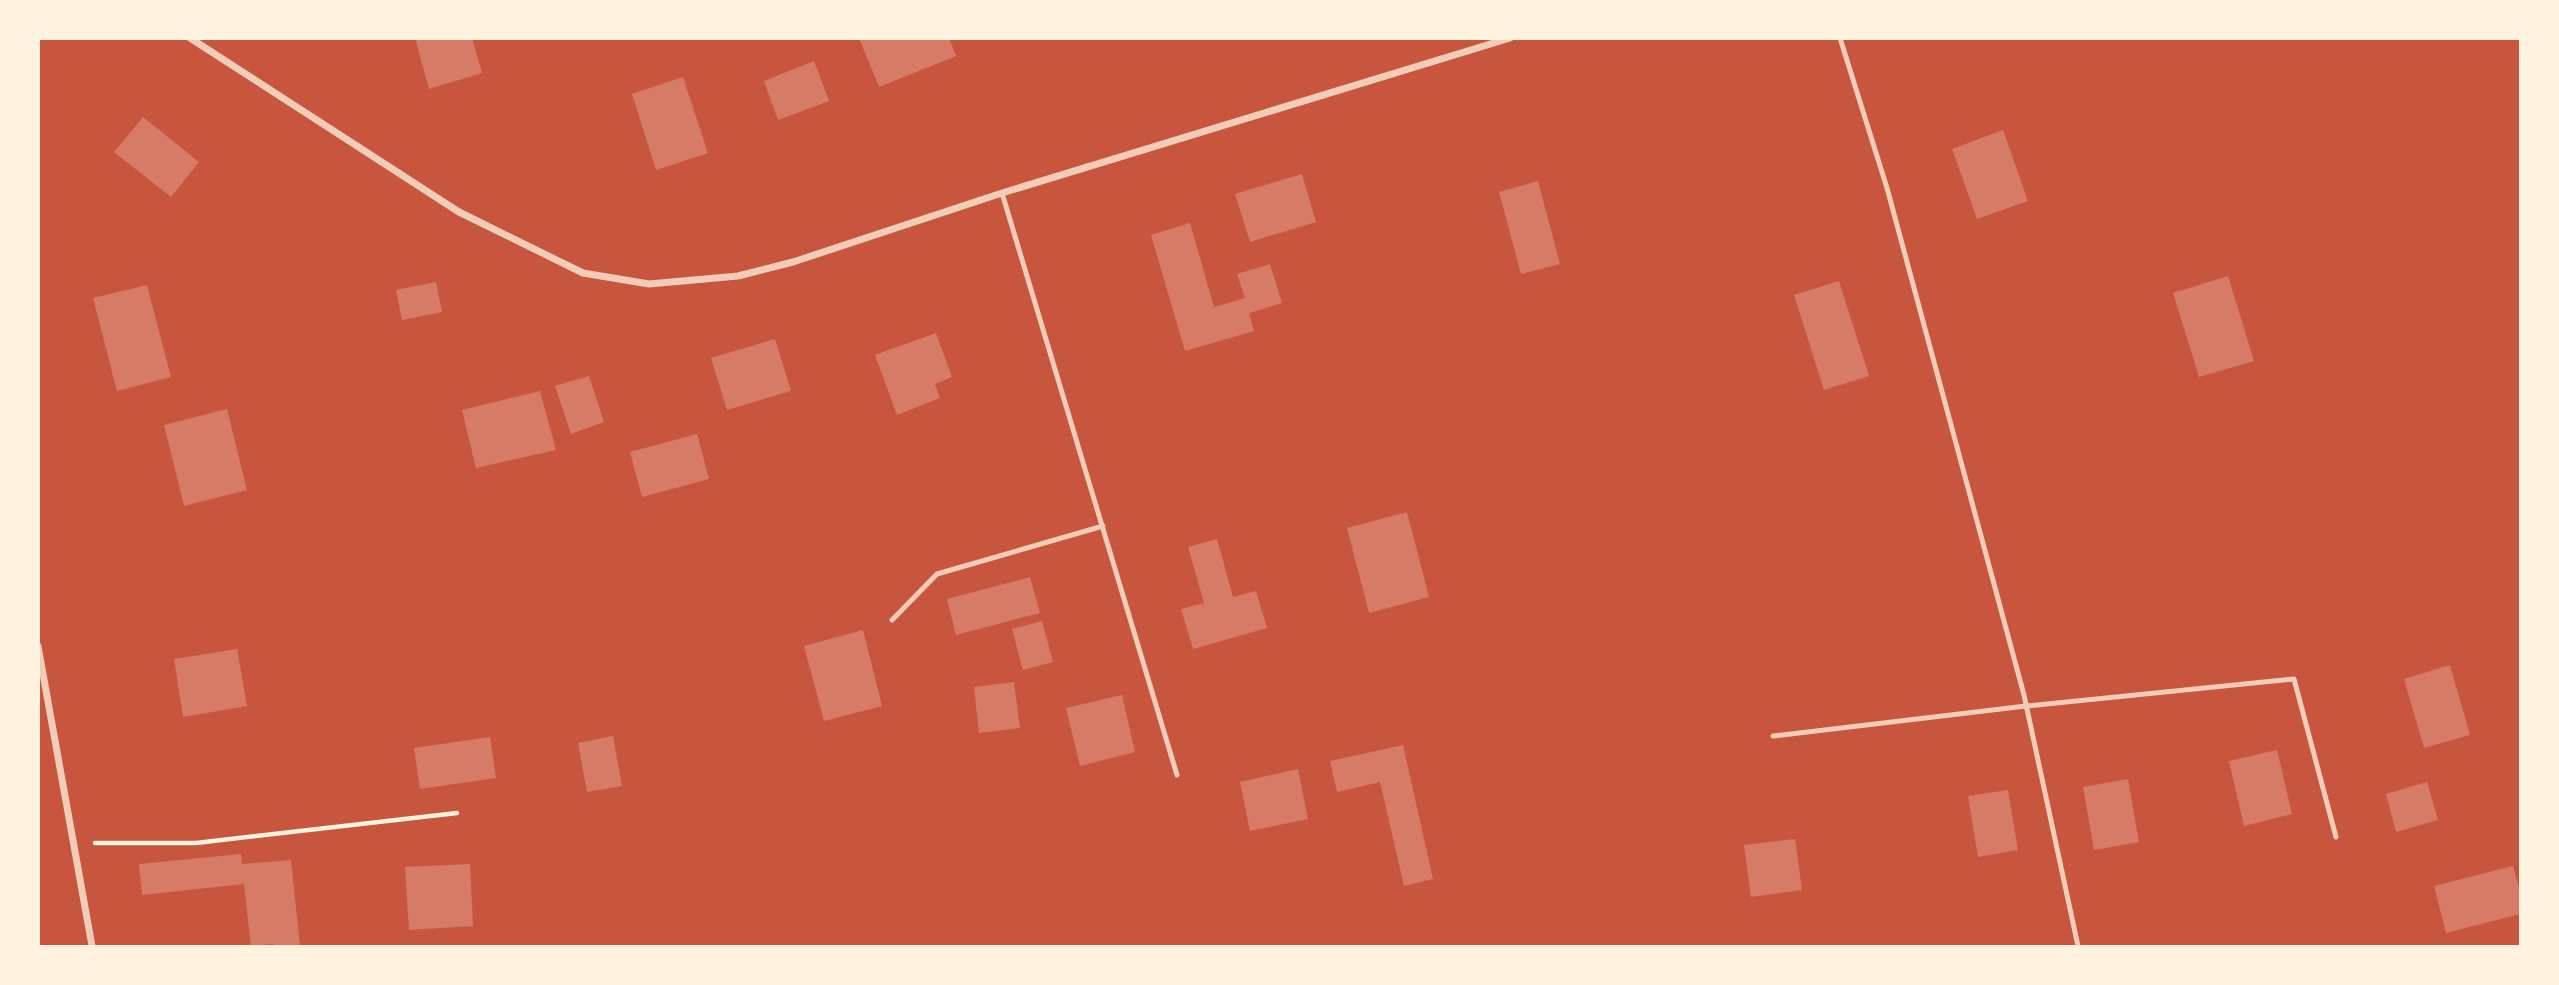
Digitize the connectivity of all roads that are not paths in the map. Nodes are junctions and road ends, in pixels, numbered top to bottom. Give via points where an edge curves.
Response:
1 (190, 38) edge
2 (1510, 38) edge
3 (1840, 38) edge
4 (1002, 193) junction
5 (1102, 526) junction
6 (892, 620) dead end
7 (38, 646) edge
8 (2026, 706) junction
9 (1773, 736) dead end
10 (1177, 775) dead end
11 (2336, 837) dead end
12 (92, 947) edge
13 (2078, 947) edge

1 - 4 street via 459,212 583,273 649,285 738,275 793,262
2 - 4 street
3 - 8 lane via 1887,188
4 - 5 lane
5 - 6 lane via 937,574
5 - 10 lane
7 - 12 street
8 - 9 lane
8 - 11 lane via 2294,679
8 - 13 lane

